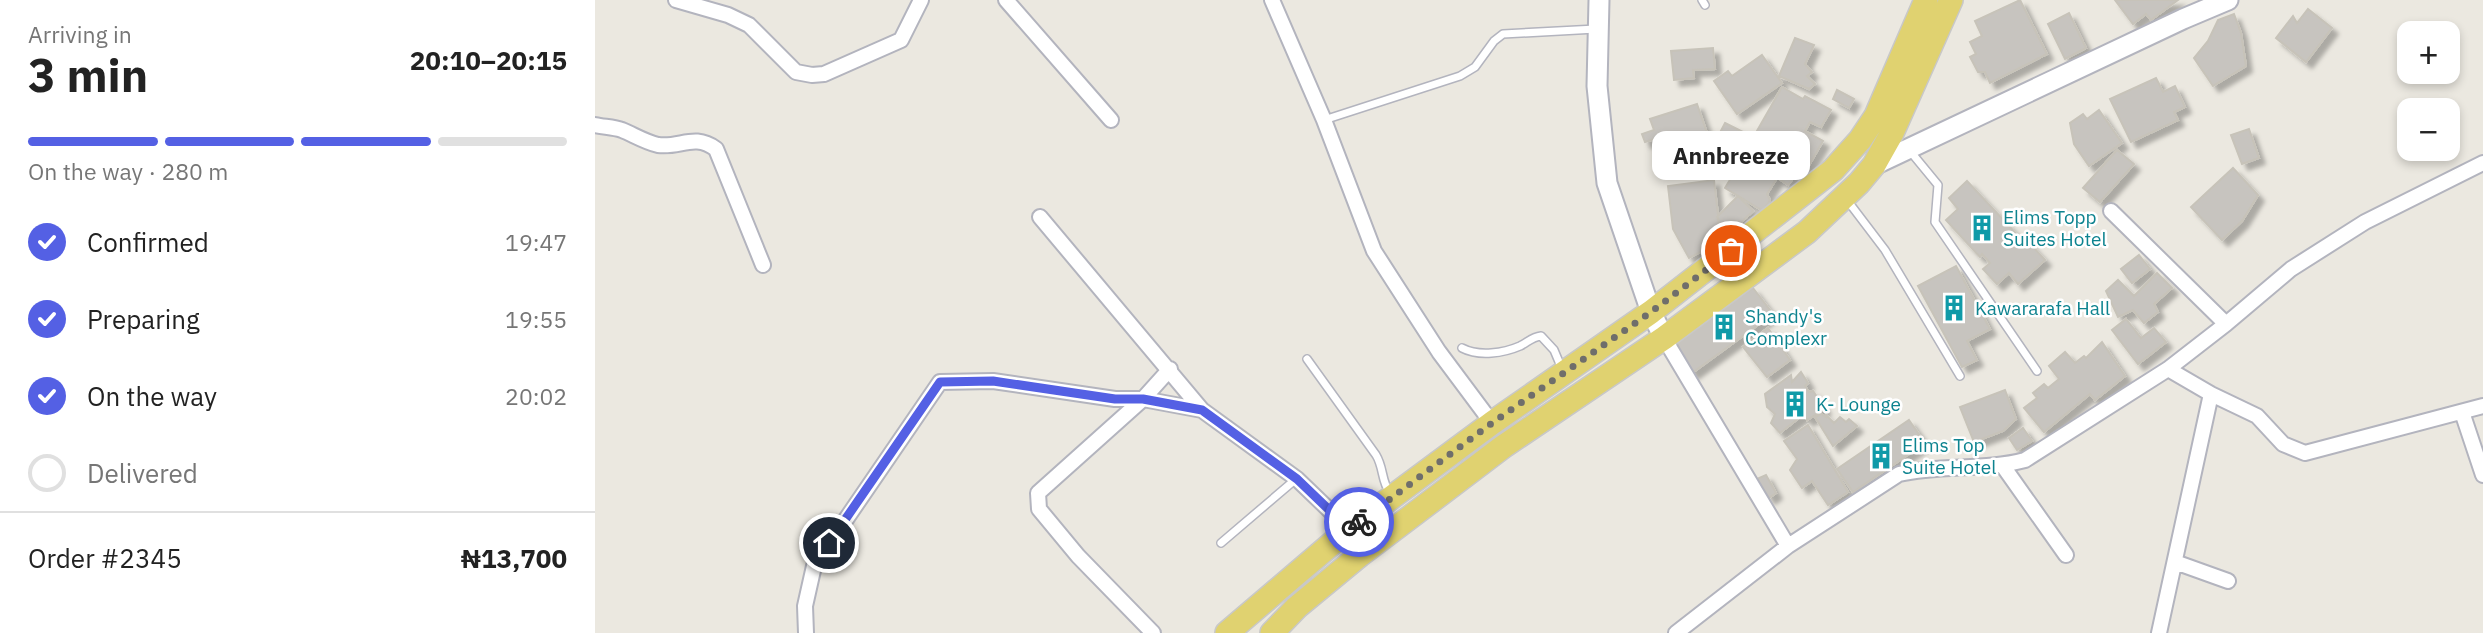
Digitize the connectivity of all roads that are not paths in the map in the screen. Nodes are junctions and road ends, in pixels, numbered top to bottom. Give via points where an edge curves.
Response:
1 (676, 0) edge
2 (921, 0) edge
3 (1006, 0) edge
4 (1272, 0) edge
5 (1599, 0) edge
6 (1926, 0) edge
7 (1951, 0) edge
8 (2228, 0) edge
9 (1597, 29) junction
10 (1111, 120) dead end
11 (1324, 120) junction
12 (595, 125) edge
13 (1908, 147) junction
14 (2483, 163) edge
15 (1874, 165) junction
16 (1845, 196) junction
17 (2111, 211) dead end
18 (1040, 217) dead end
19 (763, 265) dead end
20 (1651, 312) junction
21 (2226, 324) junction
22 (1664, 338) junction
23 (1462, 348) dead end
24 (1307, 359) dead end
25 (1170, 369) junction
26 (2168, 369) junction
27 (2037, 371) dead end
28 (1564, 373) junction
29 (1960, 376) dead end
30 (2211, 394) junction
31 (1143, 399) junction
32 (2483, 406) edge
33 (1202, 410) junction
34 (2462, 412) junction
35 (1492, 423) junction
36 (2003, 466) junction
37 (2483, 475) edge
38 (1297, 479) junction
39 (1392, 497) junction
40 (1349, 529) junction
41 (1221, 543) dead end
42 (1788, 546) junction
43 (2066, 555) dead end
44 (2175, 562) junction
45 (2228, 581) dead end
46 (806, 633) edge
47 (1153, 633) edge
48 (1227, 633) edge
49 (1272, 633) edge
50 (1676, 633) edge
51 (2159, 633) edge

1 - 2 street via 749,25 796,72 813,75 901,40
3 - 10 street
4 - 11 street
5 - 9 street
6 - 20 main road via 1876,116 1860,140 1822,179
7 - 15 main road
8 - 13 street
9 - 11 lane via 1503,34 1460,76
9 - 20 street via 1599,116 1607,183
11 - 35 street via 1374,251 1439,352
12 - 19 street via 659,145 698,141 716,149
13 - 15 street
13 - 27 lane via 1938,186 1935,222
14 - 21 street via 2365,222 2291,269
15 - 16 main road
16 - 22 main road via 1807,232
16 - 29 lane via 1885,250
17 - 21 street
18 - 25 street
20 - 22 street
20 - 28 main road
21 - 26 street
22 - 42 street
22 - 49 main road via 1504,446 1360,555
23 - 28 lane via 1495,353 1541,336 1554,349
24 - 39 lane via 1381,463 1384,485
25 - 31 street
25 - 33 street
26 - 30 street
26 - 36 street via 2025,460
28 - 35 main road
30 - 34 street via 2257,416 2283,444 2305,453
30 - 44 street
31 - 33 street
31 - 46 street via 993,381 940,382 814,566 805,606
31 - 47 street via 1038,493 1039,509
32 - 34 street
33 - 38 street
34 - 37 street
35 - 39 main road
36 - 42 street via 1899,474
36 - 43 street
38 - 40 street
38 - 41 lane
39 - 40 main road
40 - 48 main road
42 - 50 street
44 - 45 street
44 - 51 street

